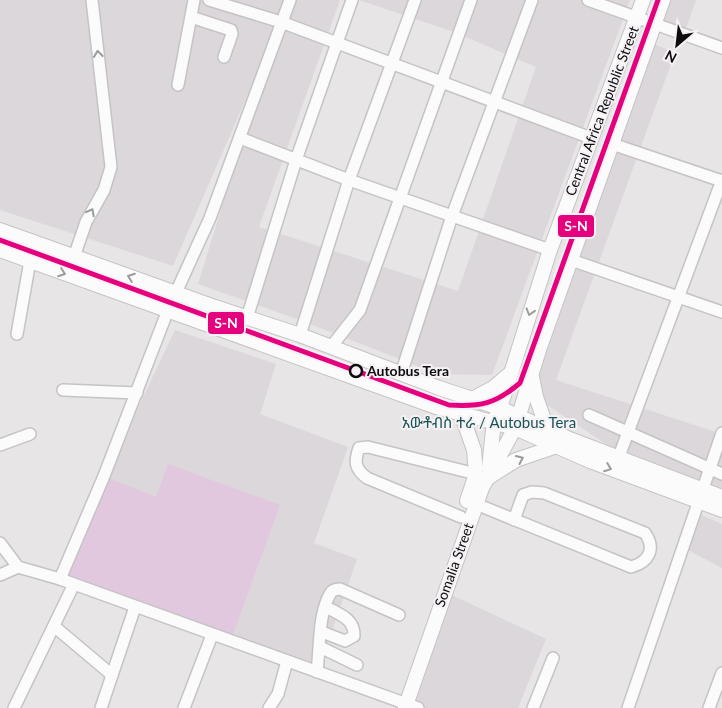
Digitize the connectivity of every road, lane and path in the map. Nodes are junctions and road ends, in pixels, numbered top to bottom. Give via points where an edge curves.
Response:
1 (92, 0) edge
2 (194, 0) edge
3 (209, 0) edge
4 (290, 0) edge
5 (352, 0) edge
6 (415, 0) edge
7 (471, 0) edge
8 (532, 0) edge
9 (588, 0) edge
10 (644, 0) edge
11 (664, 0) edge
12 (230, 3) edge
13 (191, 17) junction
14 (637, 18) junction
15 (281, 22) junction
16 (655, 25) junction
17 (337, 43) junction
18 (722, 48) edge
19 (224, 57) dead end
20 (390, 64) junction
21 (442, 84) junction
22 (178, 86) dead end
23 (494, 103) junction
24 (240, 138) junction
25 (592, 138) junction
26 (612, 144) junction
27 (296, 160) junction
28 (349, 180) junction
29 (722, 181) edge
30 (399, 197) junction
31 (452, 216) junction
32 (0, 230) edge
33 (0, 250) edge
34 (550, 250) junction
35 (74, 257) junction
36 (571, 260) junction
37 (30, 261) junction
38 (177, 294) junction
39 (679, 296) junction
40 (168, 310) junction
41 (722, 312) edge
42 (247, 318) junction
43 (16, 334) dead end
44 (300, 335) junction
45 (331, 347) junction
46 (511, 372) junction
47 (401, 374) junction
48 (532, 376) junction
49 (63, 390) dead end
50 (137, 393) junction
51 (472, 398) junction
52 (500, 408) junction
53 (461, 413) junction
54 (589, 415) dead end
55 (494, 421) junction
56 (516, 422) junction
57 (547, 428) junction
58 (628, 431) junction
59 (722, 433) edge
60 (30, 434) dead end
61 (0, 445) edge
62 (557, 446) junction
63 (618, 459) junction
64 (709, 468) junction
65 (722, 474) edge
66 (483, 475) junction
67 (700, 494) junction
68 (722, 497) edge
69 (476, 504) junction
70 (722, 510) edge
71 (461, 517) junction
72 (514, 520) junction
73 (0, 544) edge
74 (18, 567) junction
75 (0, 575) edge
76 (60, 579) junction
77 (74, 584) junction
78 (326, 606) junction
79 (135, 607) junction
80 (398, 615) dead end
81 (55, 627) junction
82 (322, 632) junction
83 (212, 635) junction
84 (320, 648) junction
85 (553, 658) dead end
86 (287, 661) junction
87 (357, 665) dead end
88 (317, 672) junction
89 (112, 675) junction
90 (721, 679) edge
91 (278, 694) junction
92 (404, 706) edge
93 (14, 708) edge
94 (100, 708) edge
95 (184, 708) edge
96 (269, 708) edge
97 (282, 708) edge
98 (534, 708) edge
99 (628, 708) edge
100 (709, 708) edge

35 -> 1 street via 111,168
2 - 13 street
3 - 12 street
4 - 15 street
5 - 17 street
6 - 20 street
7 - 21 street
8 - 23 street
9 - 14 street
10 - 14 main road, Central Africa Republic Street
11 - 16 main road, Central Africa Republic Street
12 - 15 street
13 - 19 street via 231,30
13 - 22 street
14 - 16 street
14 - 25 main road, Central Africa Republic Street
15 - 17 street
15 - 24 street
16 - 18 street
16 - 26 main road, Central Africa Republic Street
17 - 20 street
17 - 27 street
20 - 21 street
20 - 28 street
21 - 23 street
21 - 30 street
23 - 25 street
23 - 31 street
24 - 27 street
24 - 38 street
25 - 34 main road, Central Africa Republic Street
26 - 29 street
26 - 36 main road, Central Africa Republic Street
27 - 28 street
27 - 42 street
28 - 30 street
28 - 44 street
29 - 39 street
30 - 31 street
30 - 45 street via 360,310
31 - 34 street
31 - 47 street
32 - 35 main road
33 - 37 main road
34 -> 46 main road, Central Africa Republic Street
38 -> 35 main road
36 - 39 street
36 - 48 main road, Central Africa Republic Street
37 -> 40 main road
37 - 43 street
38 - 40 street
38 - 42 main road
39 - 41 street
39 - 58 street
40 - 50 street
40 - 53 main road via 426,404
42 - 44 main road
44 - 45 main road
45 - 47 main road
46 - 51 main road via 493,388
46 - 52 main road, Central Africa Republic Street
47 - 51 main road
48 - 56 main road, Central Africa Republic Street
48 - 57 main road
49 - 50 street
50 - 76 street
51 - 52 main road
52 - 55 main road, Central Africa Republic Street
52 - 56 main road
53 - 55 main road
53 - 66 main road
54 - 58 street
55 - 56 main road
55 - 66 main road, Central Africa Republic Street
56 - 57 main road
56 - 62 main road
56 - 66 main road, Somalia Street
57 - 63 main road
58 - 63 street
58 - 64 street
59 - 64 street
60 - 61 street
66 -> 62 main road
62 -> 67 main road via 609,468
63 - 67 main road
64 - 65 street
64 - 67 street
66 - 69 main road, Somalia Street
66 - 71 main road
66 - 71 street via 368,446 359,448 355,459 357,469 367,478
67 - 68 main road
67 - 70 main road
67 - 99 street
69 - 72 street
69 - 92 main road, Somalia Street
71 - 92 main road
72 - 72 street via 631,567 645,562 651,546 645,533 544,493 523,495
73 - 74 street
74 - 75 street
74 - 76 street
76 - 77 street
77 - 79 street
77 - 81 street
78 - 80 street via 330,593 340,589
78 - 82 street
78 - 82 street via 351,621 354,636 345,642
79 - 83 street
79 - 89 street
81 - 89 street
81 - 93 street
82 - 84 street
83 - 86 street
83 - 95 street
84 - 87 street
84 - 88 street
85 - 98 street
86 - 88 street
86 - 91 street
88 - 92 street
89 - 94 street
90 - 100 street
91 - 96 street
91 - 97 street

